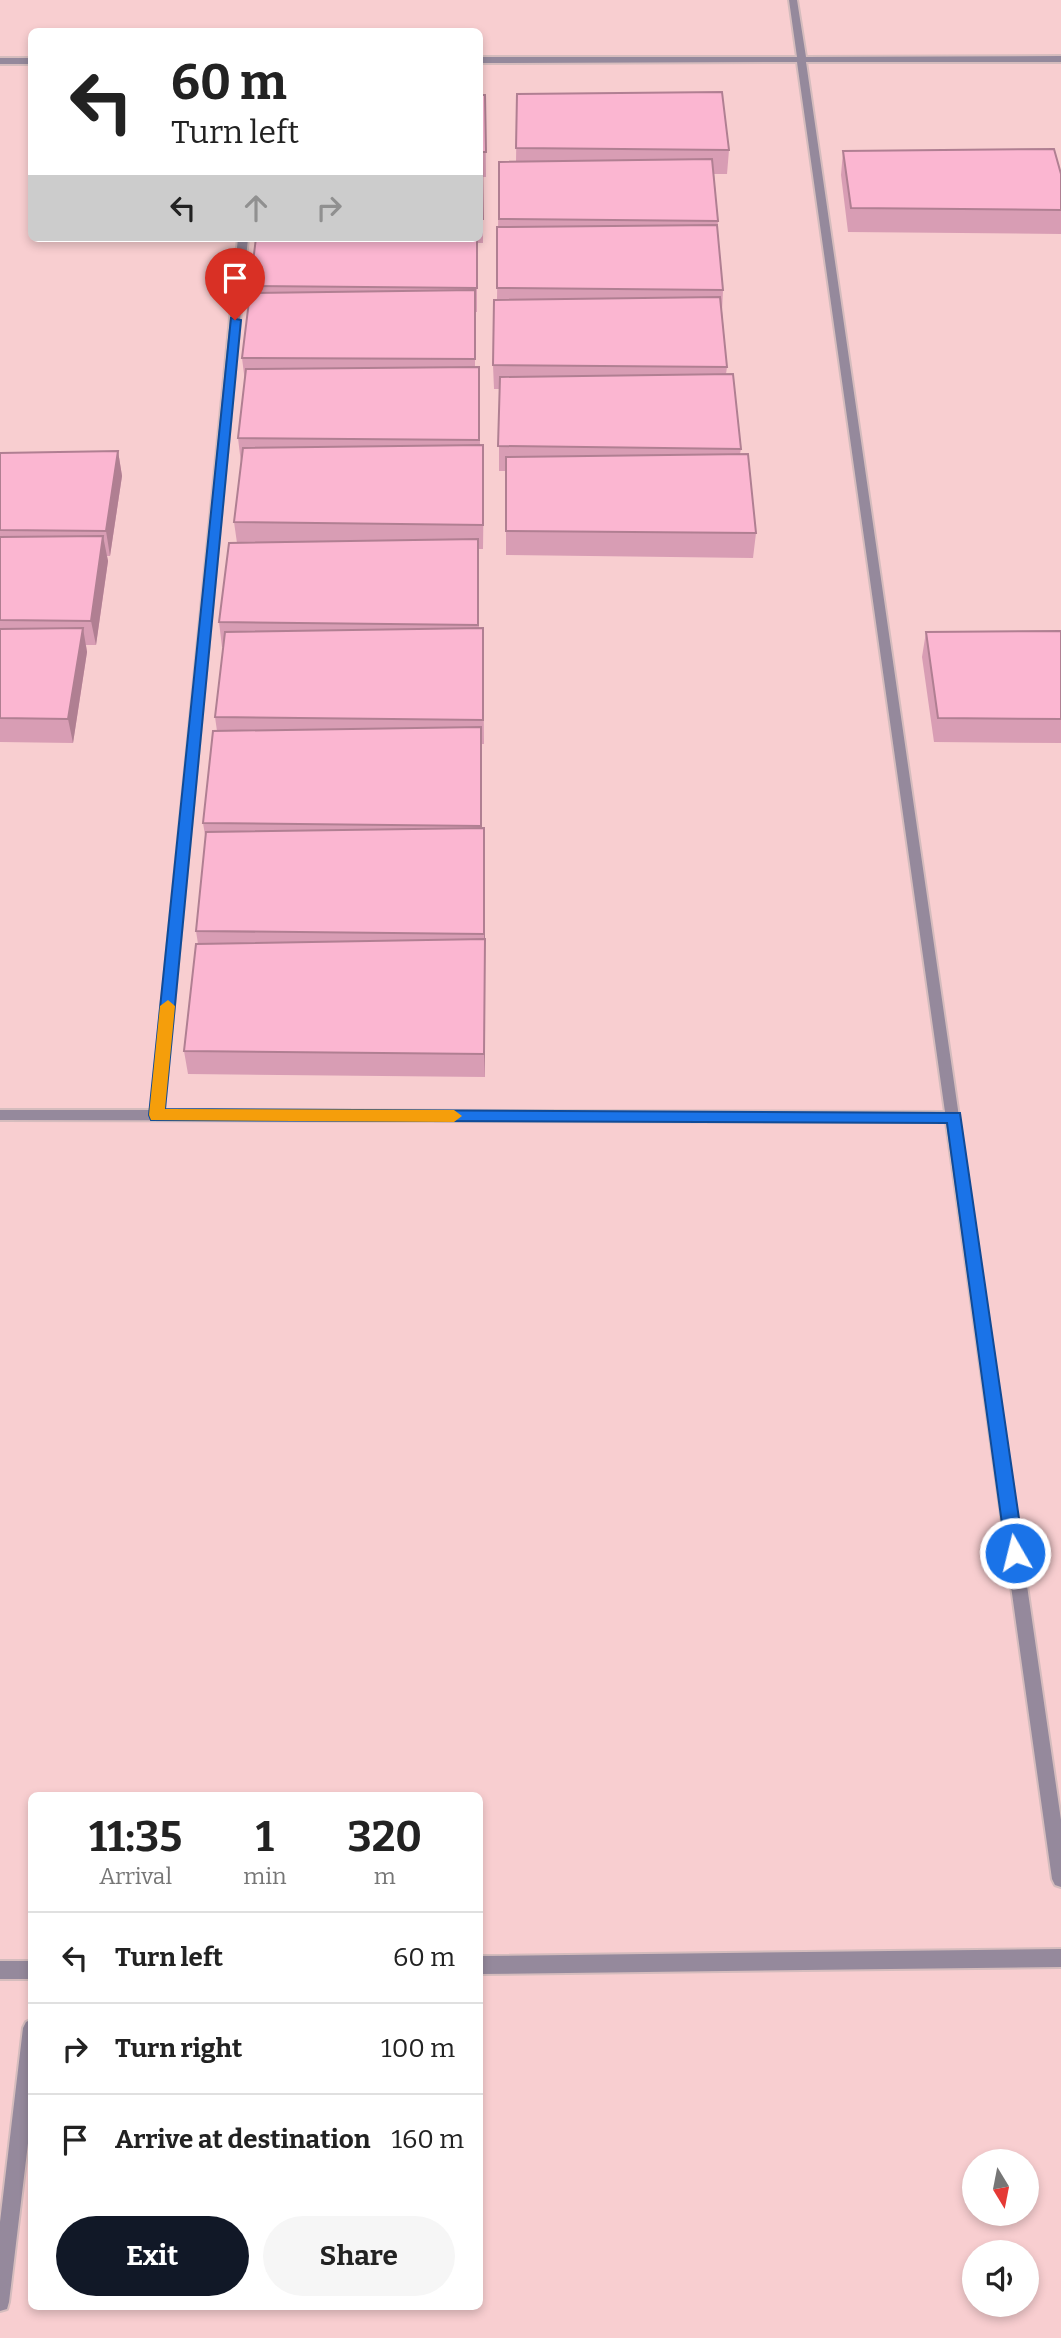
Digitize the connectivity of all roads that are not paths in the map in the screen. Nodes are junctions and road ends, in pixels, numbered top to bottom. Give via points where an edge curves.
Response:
1 (793, 0) edge
2 (803, 59) junction
3 (1061, 59) edge
4 (483, 60) edge
5 (0, 61) edge
6 (28, 61) edge
7 (243, 242) edge
8 (0, 1115) edge
9 (157, 1115) junction
10 (954, 1117) junction
11 (1061, 1879) edge
12 (1061, 1958) edge
13 (483, 1965) edge
14 (0, 1970) edge
15 (28, 1970) edge
16 (28, 2062) edge
17 (0, 2302) edge

1 - 2 street
2 - 3 street
2 - 4 street
2 - 10 street
5 - 6 street
7 - 9 street
8 - 9 street
9 - 10 street
10 - 11 street
12 - 13 street
14 - 15 street
16 - 17 street

